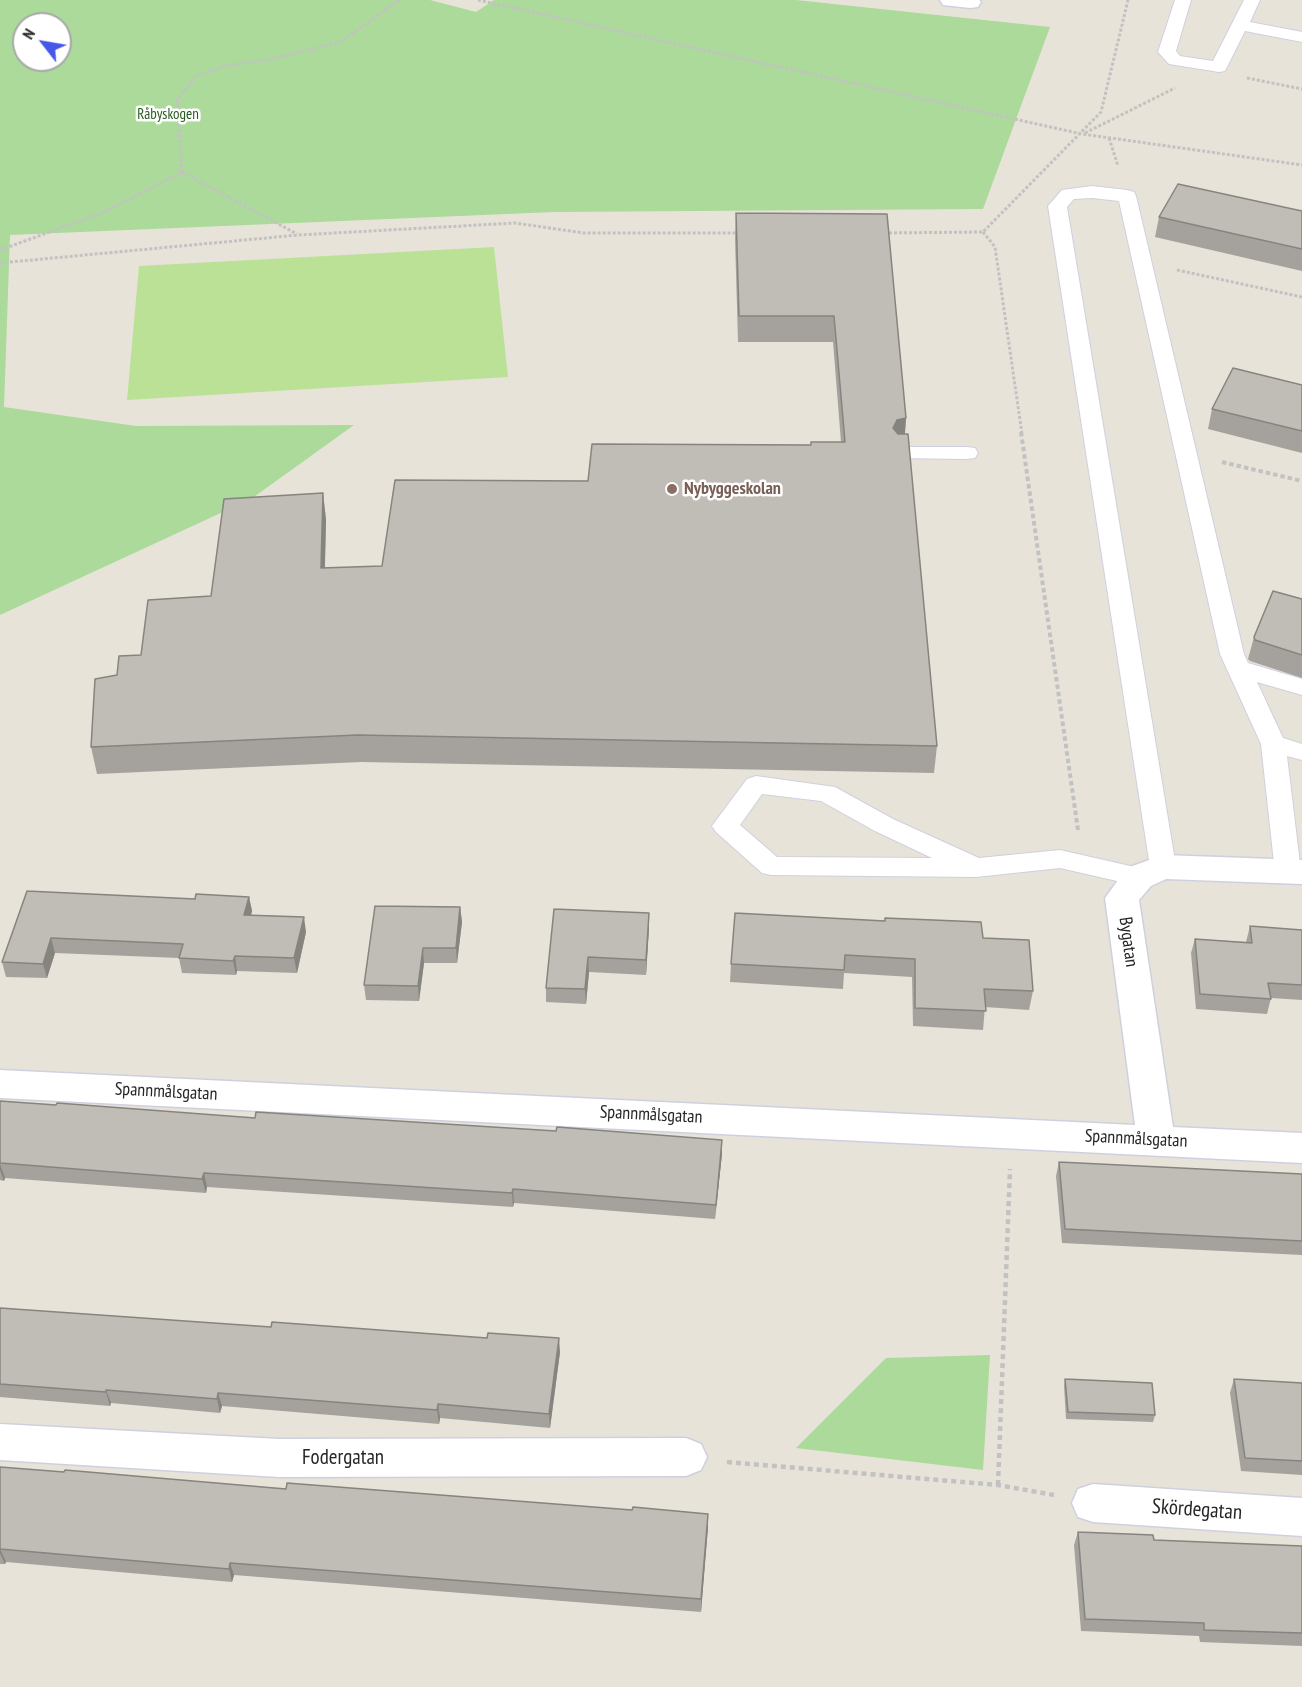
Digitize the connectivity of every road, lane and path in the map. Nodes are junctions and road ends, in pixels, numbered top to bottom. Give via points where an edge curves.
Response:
1 (399, 0) edge
2 (478, 0) edge
3 (1128, 0) edge
4 (1183, 0) edge
5 (1252, 0) edge
6 (1240, 25) junction
7 (1302, 37) edge
8 (1219, 67) junction
9 (1302, 89) edge
10 (1082, 134) junction
11 (1302, 165) edge
12 (182, 172) junction
13 (983, 232) junction
14 (745, 233) edge
15 (876, 233) edge
16 (298, 235) junction
17 (0, 250) edge
18 (1141, 262) junction
19 (0, 263) edge
20 (1302, 297) edge
21 (904, 453) edge
22 (967, 453) dead end
23 (1186, 453) junction
24 (1302, 481) edge
25 (1240, 669) junction
26 (1302, 687) edge
27 (1273, 744) junction
28 (1302, 752) edge
29 (1085, 835) dead end
30 (976, 868) junction
31 (1151, 872) junction
32 (1295, 872) edge
33 (0, 1084) edge
34 (1011, 1132) junction
35 (1156, 1140) junction
36 (1302, 1148) edge
37 (0, 1442) edge
38 (686, 1458) joint
39 (998, 1485) junction
40 (1093, 1503) joint
41 (1302, 1517) edge

1 - 12 path via 339,42 225,66 196,76 177,100
2 - 10 path
3 - 10 path via 1101,112
4 - 8 lane via 1167,52 1175,60
5 - 6 lane
6 - 7 lane
6 - 8 lane
8 - 9 path via 1240,77
8 - 10 path
10 - 11 path
10 - 13 path
12 - 16 path
12 - 17 path via 102,213
13 - 15 path
13 - 29 path via 995,247 1076,828
14 - 16 path via 584,233 514,223
16 - 19 path
18 - 20 path
18 - 23 lane
18 - 31 lane via 1127,196 1069,194 1057,206
21 - 22 lane
23 - 24 path
23 - 25 lane via 1232,654
25 - 26 lane
25 - 27 lane
27 - 28 lane
27 - 32 lane
30 - 30 lane via 826,793 756,785 725,826 771,866
30 - 31 lane via 1060,859
31 - 32 street
31 - 35 street, Bygatan via 1122,898
33 - 34 street, Spannmålsgatan
34 - 35 street, Spannmålsgatan
34 - 39 path
35 - 36 street, Spannmålsgatan
37 - 38 street, Fodergatan via 279,1458
38 - 39 path
39 - 40 path
40 - 41 street, Skördegatan

